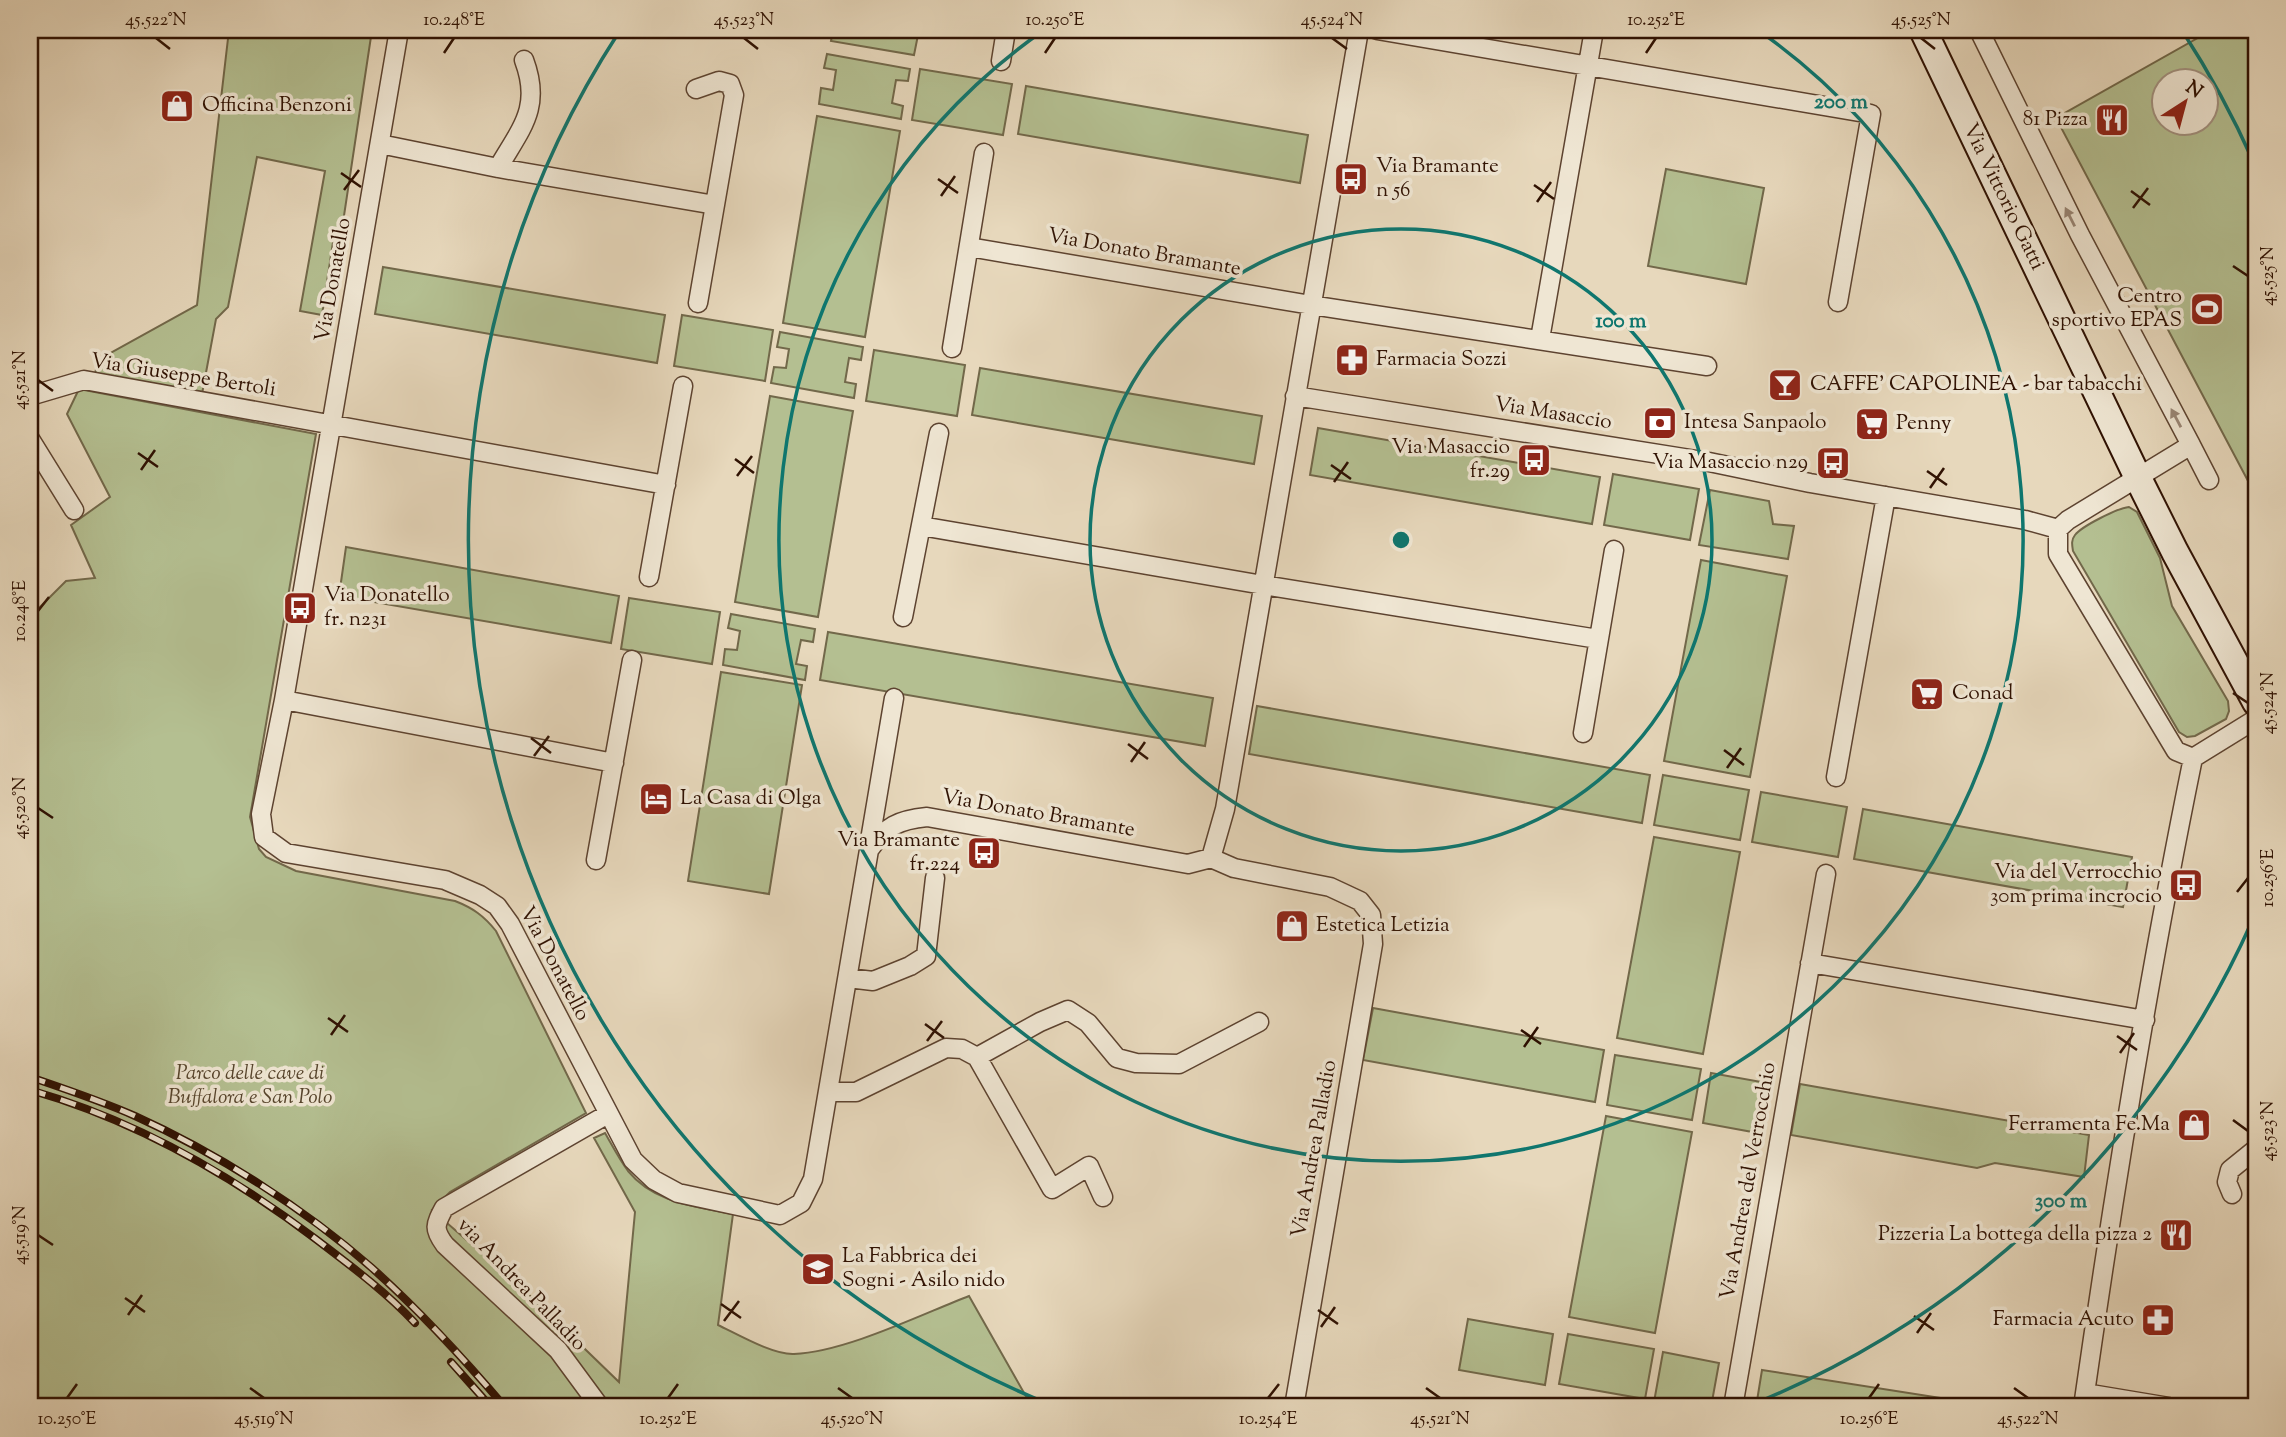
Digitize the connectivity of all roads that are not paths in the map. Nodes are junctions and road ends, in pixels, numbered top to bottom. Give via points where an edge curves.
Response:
1 (400, 30) edge
2 (1006, 30) edge
3 (1359, 30) edge
4 (1377, 30) edge
5 (1594, 30) edge
6 (1923, 30) edge
7 (1985, 32) edge
8 (524, 60) dead end
9 (1001, 61) dead end
10 (1587, 65) junction
11 (696, 89) dead end
12 (380, 144) junction
13 (984, 153) dead end
14 (498, 168) junction
15 (715, 205) junction
16 (969, 247) junction
17 (1838, 302) dead end
18 (698, 303) dead end
19 (1311, 304) junction
20 (1540, 340) junction
21 (952, 348) dead end
22 (1707, 366) dead end
23 (683, 386) dead end
24 (1295, 396) junction
25 (30, 397) edge
26 (331, 424) junction
27 (939, 433) dead end
28 (30, 439) edge
29 (2191, 445) junction
30 (2138, 478) junction
31 (2209, 480) dead end
32 (666, 485) junction
33 (1886, 496) junction
34 (74, 510) dead end
35 (921, 526) junction
36 (2058, 528) junction
37 (1614, 550) dead end
38 (649, 577) dead end
39 (1263, 585) junction
40 (903, 617) dead end
41 (1598, 639) junction
42 (632, 660) dead end
43 (894, 698) dead end
44 (284, 700) junction
45 (2256, 702) edge
46 (2256, 719) edge
47 (1583, 733) dead end
48 (2193, 758) junction
49 (614, 763) junction
50 (1836, 777) dead end
51 (869, 850) junction
52 (1211, 858) junction
53 (596, 860) dead end
54 (1826, 874) dead end
55 (935, 878) dead end
56 (1360, 901) joint
57 (1810, 963) junction
58 (848, 978) junction
59 (2145, 1020) junction
60 (1259, 1022) dead end
61 (977, 1057) junction
62 (829, 1092) junction
63 (608, 1114) junction
64 (2256, 1149) edge
65 (2232, 1195) dead end
66 (1103, 1197) dead end
67 (2084, 1400) edge
68 (600, 1407) edge
69 (1294, 1407) edge
70 (1733, 1407) edge
71 (2169, 1407) edge

1 - 12 street, Via Donatello
2 - 9 street
3 - 19 street
4 - 10 street
5 - 10 street
6 - 30 street, Via Vittorio Gatti
29 -> 7 street via 2073,223
8 - 14 street via 531,87 527,117
10 - 17 street via 1871,114
10 - 20 street
11 - 15 street via 719,81 730,84 734,94
12 - 14 street
12 - 26 street, Via Donatello
13 - 16 street
14 - 15 street
15 - 18 street
16 - 19 street, Via Donato Bramante
16 - 21 street
19 - 20 street, Via Donato Bramante
19 - 24 street
20 - 22 street, Via Donato Bramante
23 - 32 street
24 - 33 street, Via Masaccio via 1709,462
24 - 39 street
25 - 26 street, Via Giuseppe Bertoli via 84,380
26 - 32 street
26 - 44 street, Via Donatello
27 - 35 street
28 - 34 street
29 - 30 street
29 - 31 street
30 - 36 street
30 - 45 street, Via Vittorio Gatti
32 - 38 street
33 - 36 street, Via Masaccio
33 - 50 street
35 - 39 street
35 - 40 street
36 - 48 street via 2058,554 2176,751
37 - 41 street
39 - 41 street
39 - 52 street via 1226,809
41 - 47 street
42 - 49 street
43 - 51 street
44 - 49 street
44 - 63 street, Via Donatello via 261,814 264,838 286,853 445,880 497,906
46 - 48 street
48 - 59 street
49 - 53 street
51 - 52 street, Via Donato Bramante via 893,825 927,817 1188,864
51 - 58 street
52 - 56 street, Via Donato Bramante via 1234,868 1330,887
54 - 57 street, Via Andrea del Verrocchio
55 - 58 street via 926,956 873,981
56 - 69 street, Via Andrea Palladio via 1371,915 1373,944
57 - 59 street
57 - 70 street, Via Andrea del Verrocchio
58 - 62 street
59 - 67 street
60 - 61 street via 1179,1064 1159,1065 1117,1058 1088,1023 1068,1010
61 - 62 street via 962,1049 946,1048 856,1093
61 - 66 street via 1052,1189 1089,1166
62 - 63 street, Via Donatello via 813,1179 801,1203 780,1214 678,1192 654,1180 633,1160
63 - 68 street, via Andrea Palladio via 444,1208 436,1224 445,1245 558,1350
64 - 65 street via 2230,1170 2227,1182
67 - 71 street

